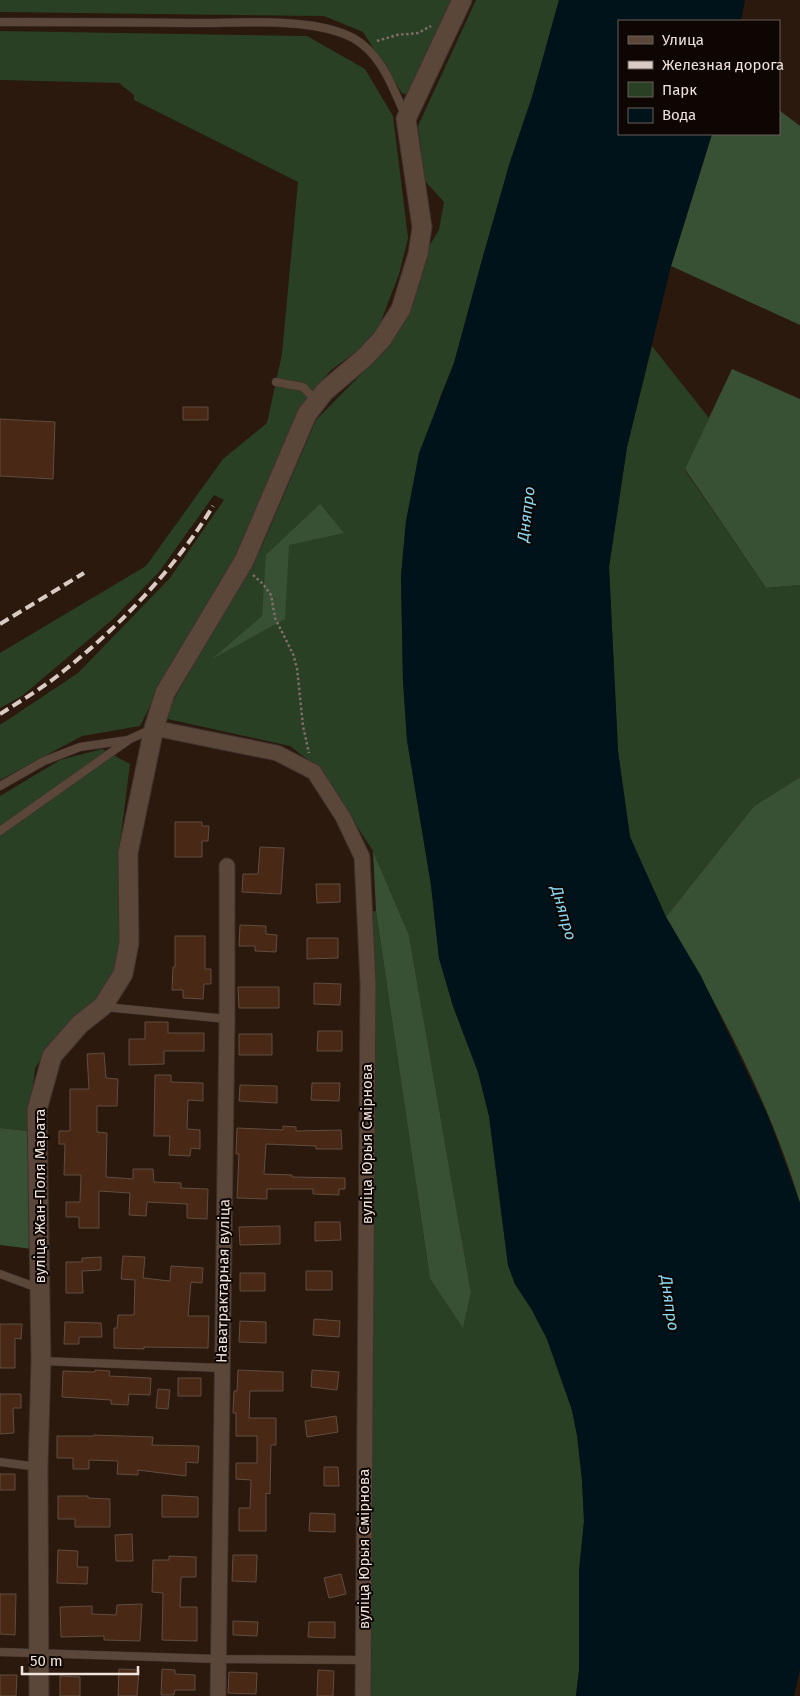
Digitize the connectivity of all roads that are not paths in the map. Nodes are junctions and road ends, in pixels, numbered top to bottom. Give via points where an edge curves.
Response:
1 (462, 0) edge
2 (0, 22) edge
3 (406, 119) junction
4 (276, 382) dead end
5 (317, 402) junction
6 (154, 728) junction
7 (130, 739) junction
8 (0, 786) edge
9 (0, 831) edge
10 (227, 866) dead end
11 (103, 1006) junction
12 (227, 1019) junction
13 (0, 1274) edge
14 (41, 1289) junction
15 (41, 1362) junction
16 (222, 1368) junction
17 (0, 1462) edge
18 (38, 1467) junction
19 (0, 1652) edge
20 (40, 1654) junction
21 (218, 1659) junction
22 (363, 1660) junction
23 (39, 1696) edge
24 (218, 1696) edge
25 (363, 1696) edge

1 - 3 street
2 - 3 lane via 317,25 353,38 368,49 387,76
3 - 5 street, вуліца Жан-Поля Марата via 422,227 418,254 401,309 382,339
4 - 5 lane via 303,387
5 - 6 street, вуліца Жан-Поля Марата via 307,414 244,561 165,693
6 - 7 lane
6 - 11 street, вуліца Жан-Поля Марата via 128,853 128,943 123,974
6 - 22 street, вуліца Юрыя Смірнова via 277,753 314,772 343,817 362,857 368,992
7 - 8 lane via 80,747
7 - 9 lane
10 - 12 street, Наватрактарная вуліца
11 - 12 lane
11 - 14 street, вуліца Жан-Поля Марата via 80,1024 52,1056 37,1110
12 - 16 street, Наватрактарная вуліца
13 - 14 lane
14 - 15 street, вуліца Жан-Поля Марата
15 - 16 lane
15 - 18 street, вуліца Жан-Поля Марата
16 - 21 street, Наватрактарная вуліца
17 - 18 lane
18 - 20 street, вуліца Жан-Поля Марата
19 - 20 lane
20 - 21 lane
20 - 23 street, вуліца Жан-Поля Марата
21 - 22 lane
21 - 24 street, Наватрактарная вуліца
22 - 25 street, вуліца Юрыя Смірнова

